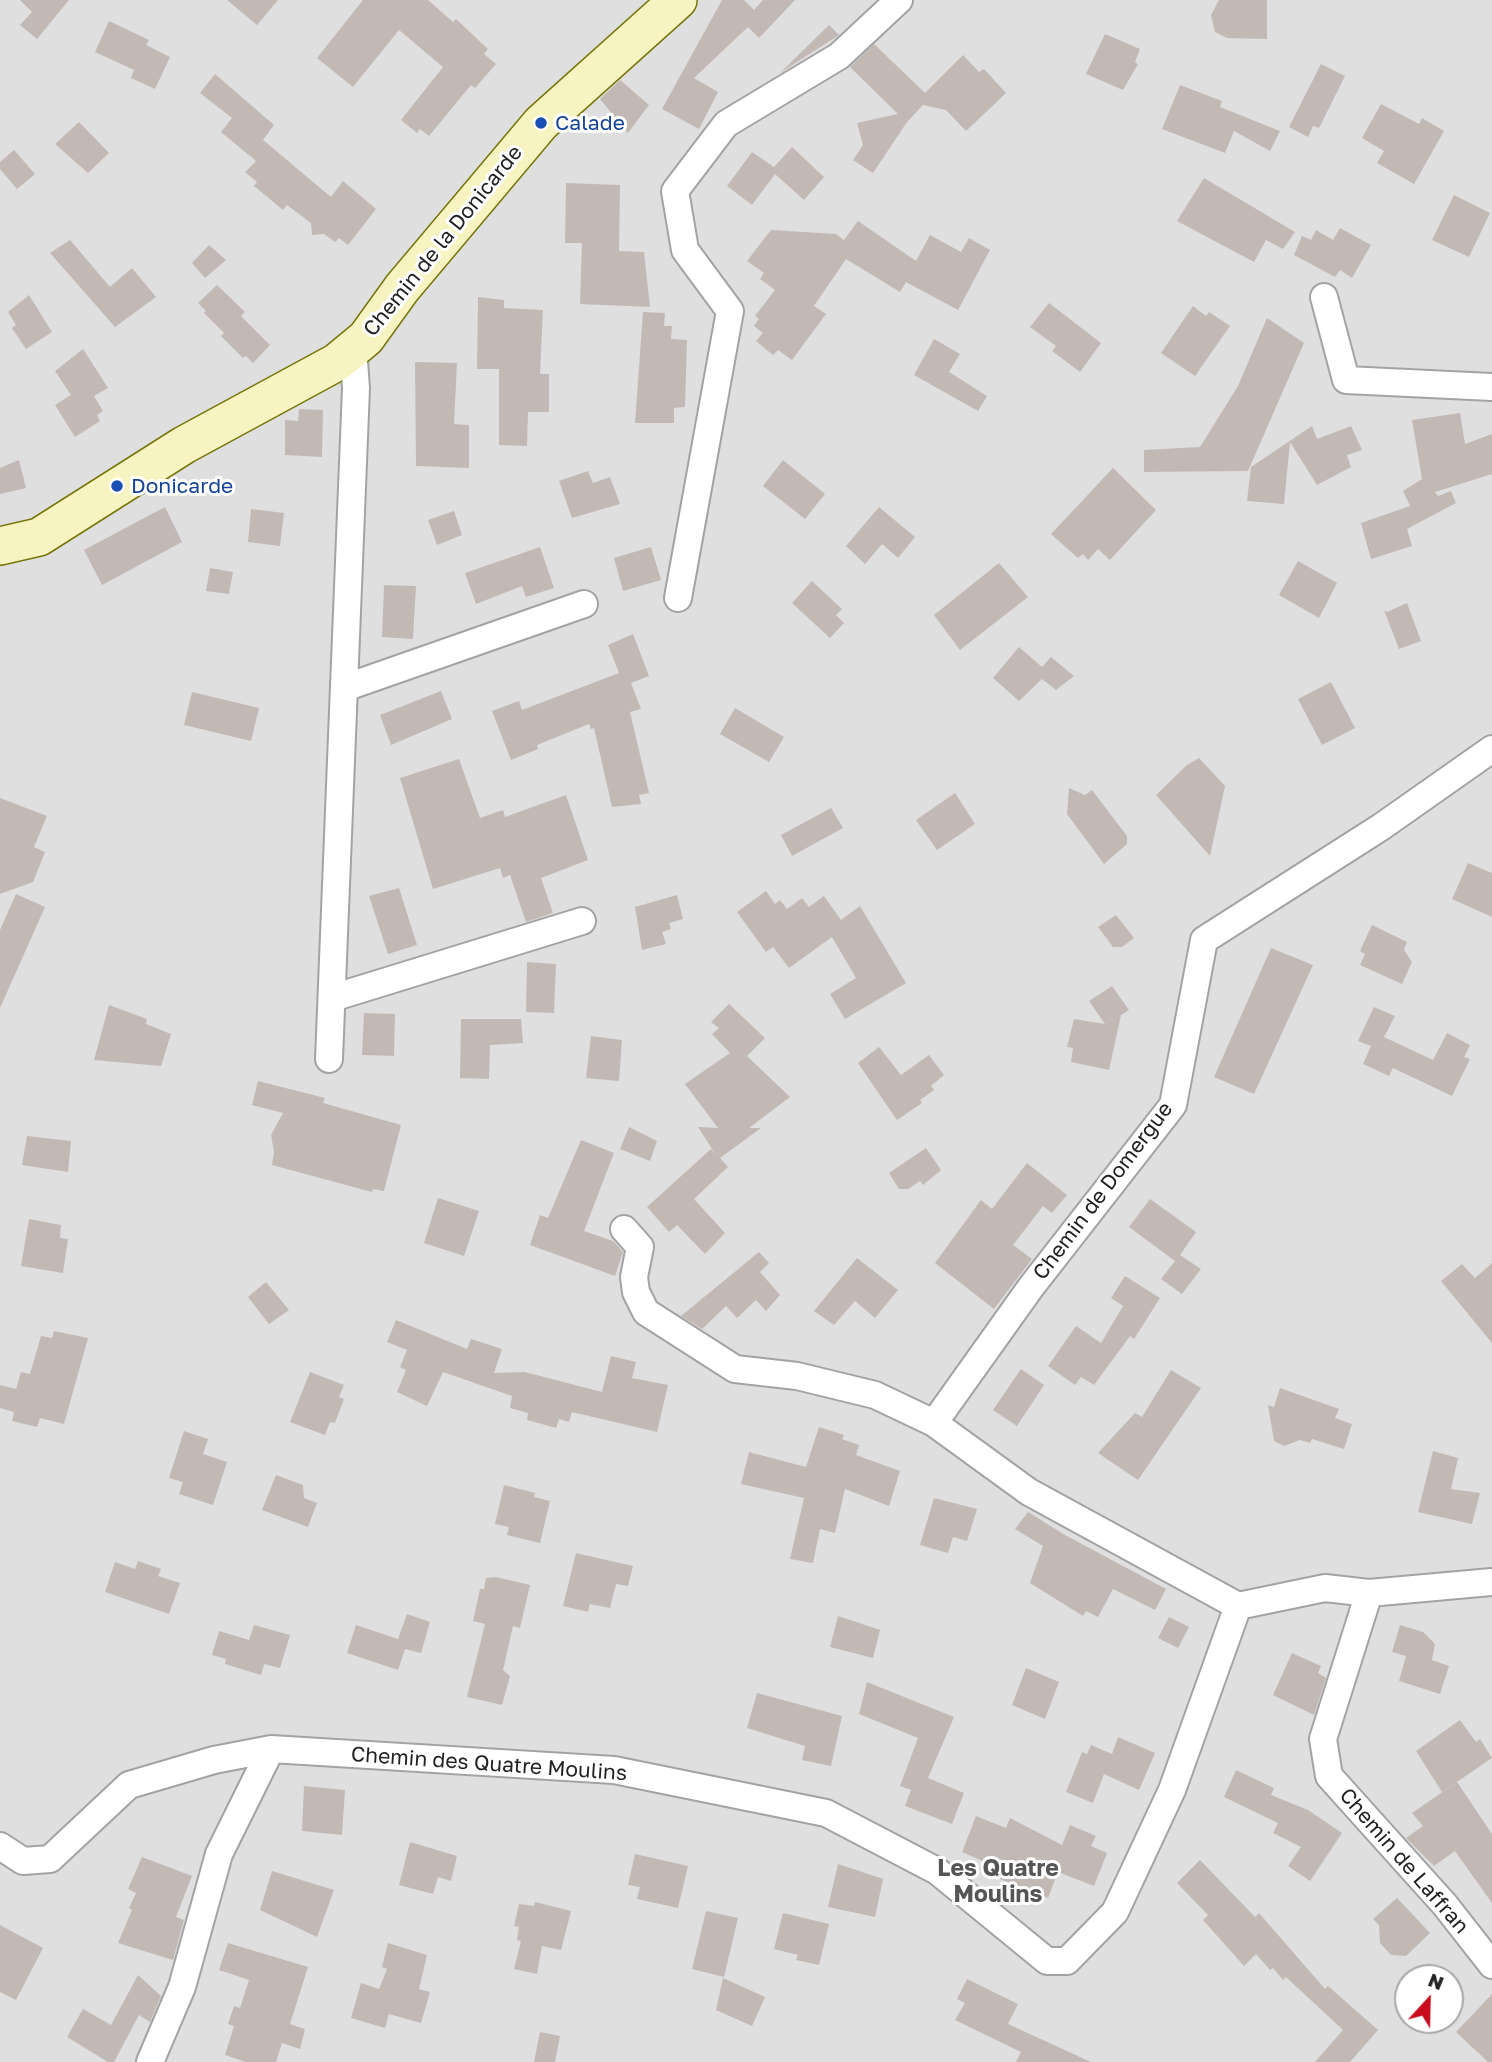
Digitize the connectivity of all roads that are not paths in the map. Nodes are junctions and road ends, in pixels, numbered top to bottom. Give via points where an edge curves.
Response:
1 (678, 0) edge
2 (899, 0) edge
3 (1324, 297) dead end
4 (353, 348) junction
5 (1492, 387) edge
6 (0, 546) edge
7 (678, 598) dead end
8 (584, 604) dead end
9 (344, 688) junction
10 (1492, 749) edge
11 (582, 921) dead end
12 (332, 998) junction
13 (329, 1059) dead end
14 (624, 1229) dead end
15 (934, 1423) junction
16 (1492, 1582) edge
17 (1369, 1593) junction
18 (1238, 1606) junction
19 (271, 1749) junction
20 (0, 1846) edge
21 (1492, 1965) edge
22 (150, 2062) edge

1 - 4 street, Chemin de la Donicarde via 541,123 402,288 366,338
2 - 7 street via 839,56 726,124 675,191 685,250 730,311
3 - 5 street via 1346,380
4 - 6 street, Chemin de la Donicarde via 337,362 184,445 39,537
4 - 9 street via 356,388
8 - 9 street
9 - 12 street
10 - 15 street, Chemin de Domergue via 1205,940 1173,1105 1031,1287
11 - 12 street
12 - 13 street
14 - 15 street via 640,1247 634,1277 646,1312 736,1369 797,1376 875,1395
15 - 18 street via 1029,1492
16 - 17 street
17 - 18 street via 1325,1588
17 - 21 street, Chemin de Laffran via 1323,1739 1329,1776 1445,1905
18 - 19 street, Chemin des Quatre Moulins via 1172,1790 1115,1912 1067,1961 1047,1961 937,1871 826,1813 614,1770
19 - 20 street, Chemin des Quatre Moulins via 129,1785 50,1859 23,1861
19 - 22 street via 219,1854 181,1987

